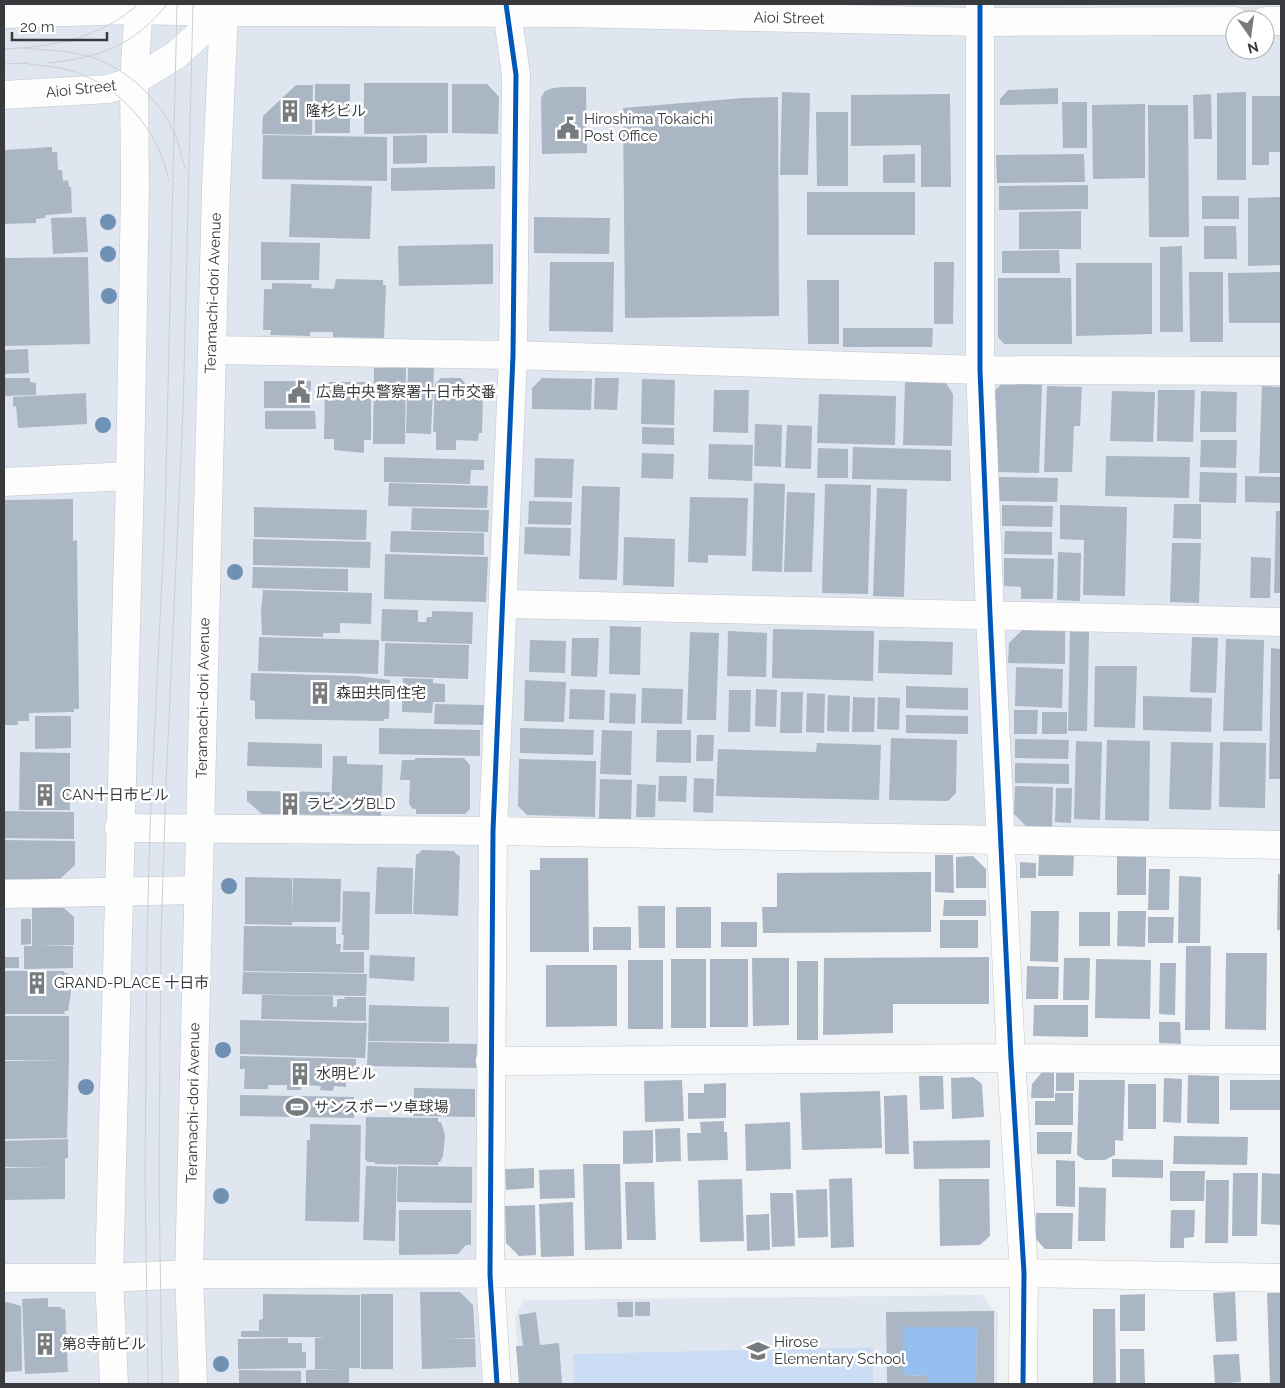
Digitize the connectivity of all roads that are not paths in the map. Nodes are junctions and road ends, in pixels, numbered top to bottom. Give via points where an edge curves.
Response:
1 (139, 7) edge
2 (224, 8) edge
3 (507, 8) edge
4 (981, 13) edge
5 (4, 14) edge
6 (1225, 21) edge
7 (134, 81) junction
8 (4, 95) edge
9 (212, 350) junction
10 (513, 355) junction
11 (980, 370) junction
12 (1281, 371) edge
13 (130, 476) junction
14 (4, 482) edge
15 (503, 604) junction
16 (990, 614) junction
17 (1281, 622) edge
18 (119, 828) junction
19 (200, 828) junction
20 (493, 830) junction
21 (1000, 841) junction
22 (1281, 845) edge
23 (198, 890) junction
24 (118, 891) junction
25 (4, 894) edge
26 (1010, 1058) junction
27 (1281, 1060) edge
28 (490, 1061) junction
29 (1024, 1273) junction
30 (189, 1274) junction
31 (490, 1275) junction
32 (4, 1278) edge
33 (109, 1278) junction
34 (1281, 1278) edge
35 (114, 1384) edge
36 (193, 1384) edge
37 (497, 1384) edge
38 (1023, 1384) edge

1 - 2 main road, Aioi Street
1 - 5 main road, Aioi Street
1 - 7 main road
2 - 3 main road, Aioi Street
2 - 7 main road, Aioi Street via 176,55
2 - 9 main road, Teramachi-dori Avenue
3 - 4 main road, Aioi Street
3 - 10 main road via 516,75
4 - 6 main road, Aioi Street
4 - 11 main road
7 - 8 main road, Aioi Street via 108,89
7 - 13 main road via 136,188
9 - 10 main road
9 - 19 main road, Teramachi-dori Avenue
10 - 11 main road
10 - 15 main road
11 - 12 main road
11 - 16 main road
13 - 14 main road
13 - 18 main road
15 - 16 main road
15 - 20 main road
16 - 17 main road
16 - 21 main road
18 - 19 main road
18 - 24 main road
19 - 20 main road
19 - 23 main road, Teramachi-dori Avenue
20 - 21 main road
20 - 28 main road
21 - 22 main road
21 - 26 main road
23 - 24 main road
23 - 30 main road, Teramachi-dori Avenue
24 - 25 main road
24 - 33 main road
26 - 27 main road
26 - 28 main road
26 - 29 main road
28 - 31 main road
29 - 31 main road
29 - 34 main road
29 - 38 main road
30 - 31 main road
30 - 33 main road
30 - 36 main road, Teramachi-dori Avenue
31 - 37 main road
32 - 33 main road
33 - 35 main road

